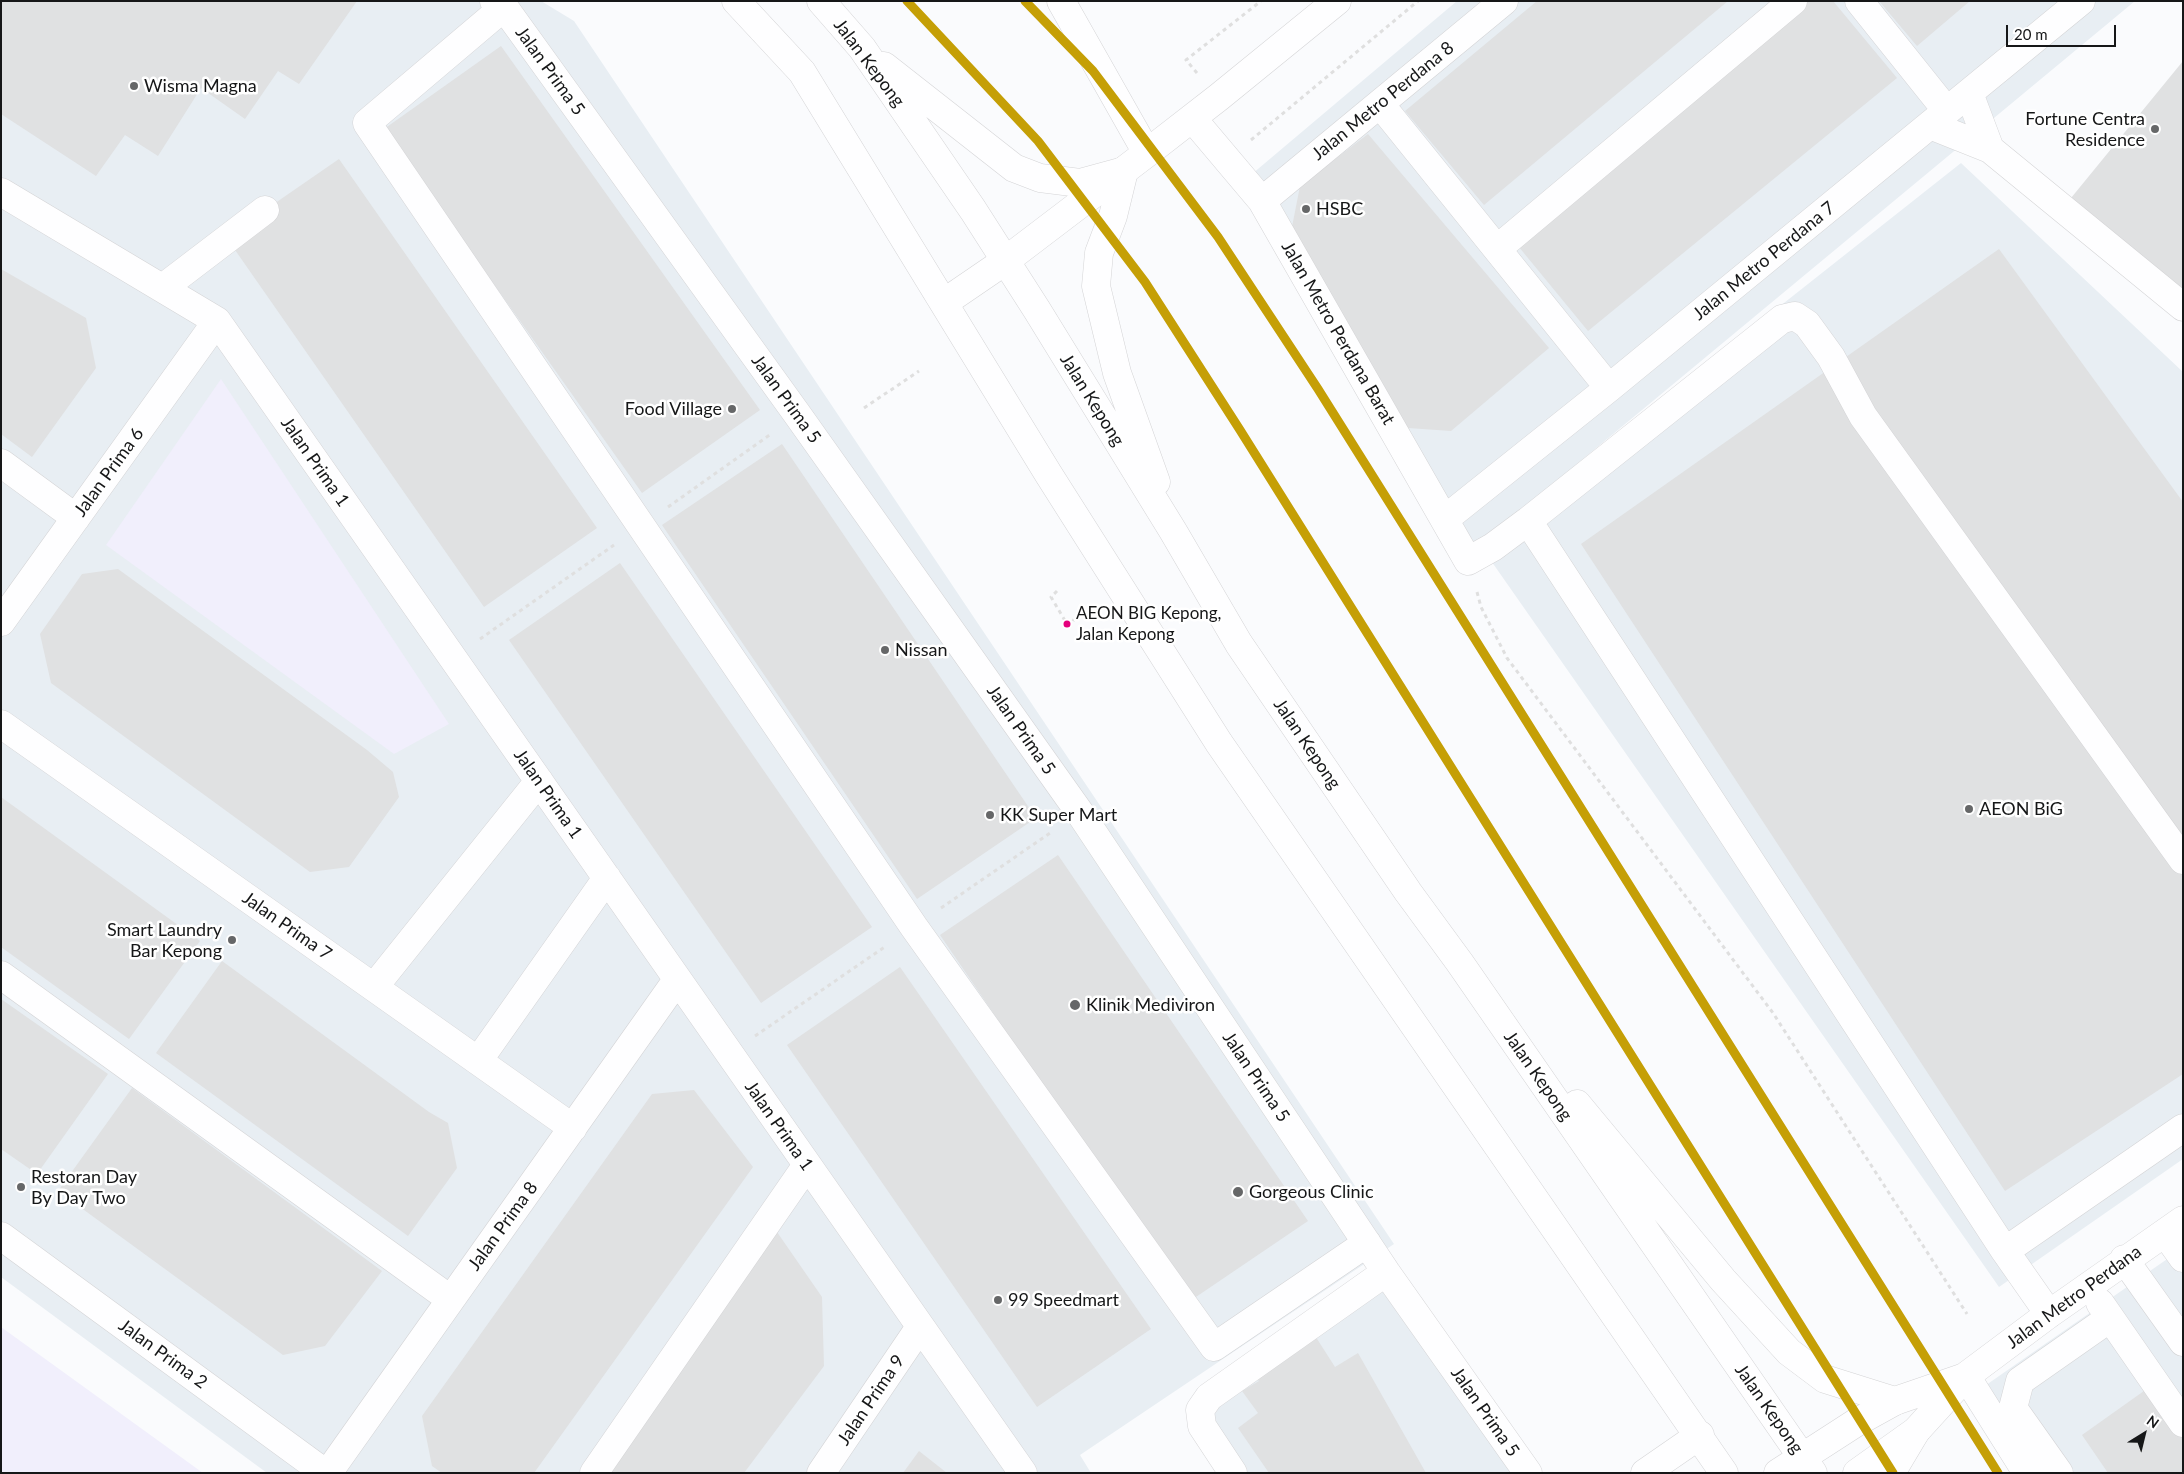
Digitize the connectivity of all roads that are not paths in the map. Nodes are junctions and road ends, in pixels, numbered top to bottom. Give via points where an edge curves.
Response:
1 (736, 1) edge
2 (821, 1) edge
3 (1061, 1) edge
4 (1337, 1) edge
5 (1504, 1) edge
6 (1793, 1) edge
7 (1859, 1) edge
8 (2081, 1) edge
9 (499, 4) edge
10 (862, 48) junction
11 (1969, 93) junction
12 (1380, 104) junction
13 (1192, 118) junction
14 (1938, 118) junction
15 (1990, 149) junction
16 (1147, 153) junction
17 (1124, 171) junction
18 (1, 192) edge
19 (1262, 201) junction
20 (265, 210) dead end
21 (1497, 249) junction
22 (1006, 261) junction
23 (164, 288) junction
24 (945, 302) junction
25 (2183, 307) edge
26 (217, 321) junction
27 (1609, 388) junction
28 (1, 463) edge
29 (76, 518) junction
30 (1445, 519) junction
31 (1528, 521) junction
32 (1173, 531) junction
33 (1, 622) edge
34 (1, 724) edge
35 (539, 782) junction
36 (2183, 860) edge
37 (607, 878) junction
38 (1460, 963) junction
39 (1, 975) edge
40 (677, 980) junction
41 (374, 987) junction
42 (478, 1061) junction
43 (573, 1128) junction
44 (2183, 1128) edge
45 (807, 1165) junction
46 (2174, 1226) edge
47 (1, 1236) edge
48 (1367, 1243) junction
49 (2005, 1251) junction
50 (2183, 1258) edge
51 (2124, 1259) junction
52 (1386, 1272) junction
53 (2088, 1286) junction
54 (450, 1299) junction
55 (2049, 1314) junction
56 (2110, 1318) junction
57 (920, 1326) junction
58 (2183, 1342) edge
59 (1966, 1376) junction
60 (1894, 1402) junction
61 (2183, 1423) edge
62 (1916, 1431) junction
63 (1700, 1435) junction
64 (1807, 1465) edge
65 (327, 1473) edge
66 (594, 1473) edge
67 (821, 1473) edge
68 (1023, 1473) edge
69 (1233, 1473) edge
70 (1528, 1473) edge
71 (1645, 1473) edge
72 (1724, 1473) edge
73 (1778, 1473) edge
74 (1857, 1473) edge
75 (1891, 1473) edge
76 (2027, 1473) edge
77 (2059, 1473) edge

1 - 24 street via 802,72
2 - 10 street, Jalan Kepong
3 - 16 street
4 - 13 street
5 - 12 street, Jalan Metro Perdana 8
6 - 21 street
7 - 14 street
8 - 11 street, Jalan Metro Perdana 7
9 - 48 street, Jalan Prima 5 via 803,422 1080,813
9 - 48 street via 366,123 914,927 1214,1347
10 - 17 street via 1014,168 1040,178 1080,182
10 - 22 street, Jalan Kepong
11 - 14 street, Jalan Metro Perdana 7
11 - 15 street
12 - 19 street, Jalan Metro Perdana 8
12 - 21 street
13 - 16 street
13 - 19 street, Jalan Metro Perdana Barat
14 - 15 street
14 - 27 street, Jalan Metro Perdana 7
15 - 25 street
16 - 17 street
17 - 22 street
17 - 32 street via 1113,216 1099,253 1096,286 1116,373
18 - 23 street, Jalan Prima 1
19 - 30 street, Jalan Metro Perdana Barat
20 - 23 street
21 - 27 street
22 - 24 street
22 - 32 street, Jalan Kepong
23 - 26 street, Jalan Prima 1
24 - 63 street via 1219,743
26 - 29 street, Jalan Prima 6
26 - 35 street, Jalan Prima 1
27 - 30 street, Jalan Metro Perdana 7
28 - 29 street
29 - 33 street, Jalan Prima 6
30 - 31 street, Jalan Metro Perdana Barat via 1468,561
31 - 36 street via 1782,318 1795,316 1807,324 1826,350 1863,416
31 - 49 street
32 - 38 street, Jalan Kepong via 1239,644
34 - 41 street, Jalan Prima 7
35 - 37 street, Jalan Prima 1
35 - 41 street
37 - 40 street, Jalan Prima 1
37 - 42 street
38 - 60 street via 1723,1280 1789,1352 1825,1379
38 - 64 street, Jalan Kepong
39 - 54 street
40 - 43 street, Jalan Prima 8
40 - 45 street, Jalan Prima 1
41 - 42 street, Jalan Prima 7
42 - 43 street, Jalan Prima 7
43 - 54 street, Jalan Prima 8
44 - 49 street
45 - 57 street, Jalan Prima 1
45 - 66 street
46 - 50 street
46 - 51 street, Jalan Metro Perdana
47 - 65 street, Jalan Prima 2
48 - 52 street, Jalan Prima 5
49 - 55 street
51 - 53 street, Jalan Metro Perdana
51 - 58 street
52 - 69 street via 1209,1397 1200,1410 1202,1426
52 - 70 street, Jalan Prima 5
53 - 55 street, Jalan Metro Perdana
53 - 56 street
54 - 65 street, Jalan Prima 8
55 - 59 street, Jalan Metro Perdana
56 - 61 street
56 - 77 street via 2020,1381 2013,1408
57 - 67 street, Jalan Prima 9
57 - 68 street, Jalan Prima 1
59 - 60 street, Jalan Metro Perdana
59 - 62 street, Jalan Metro Perdana
59 - 76 street
60 - 64 street, Jalan Metro Perdana via 1857,1422
62 - 74 street, Jalan Metro Perdana
62 - 75 street
63 - 71 street
63 - 72 street
64 - 73 street, Jalan Metro Perdana

